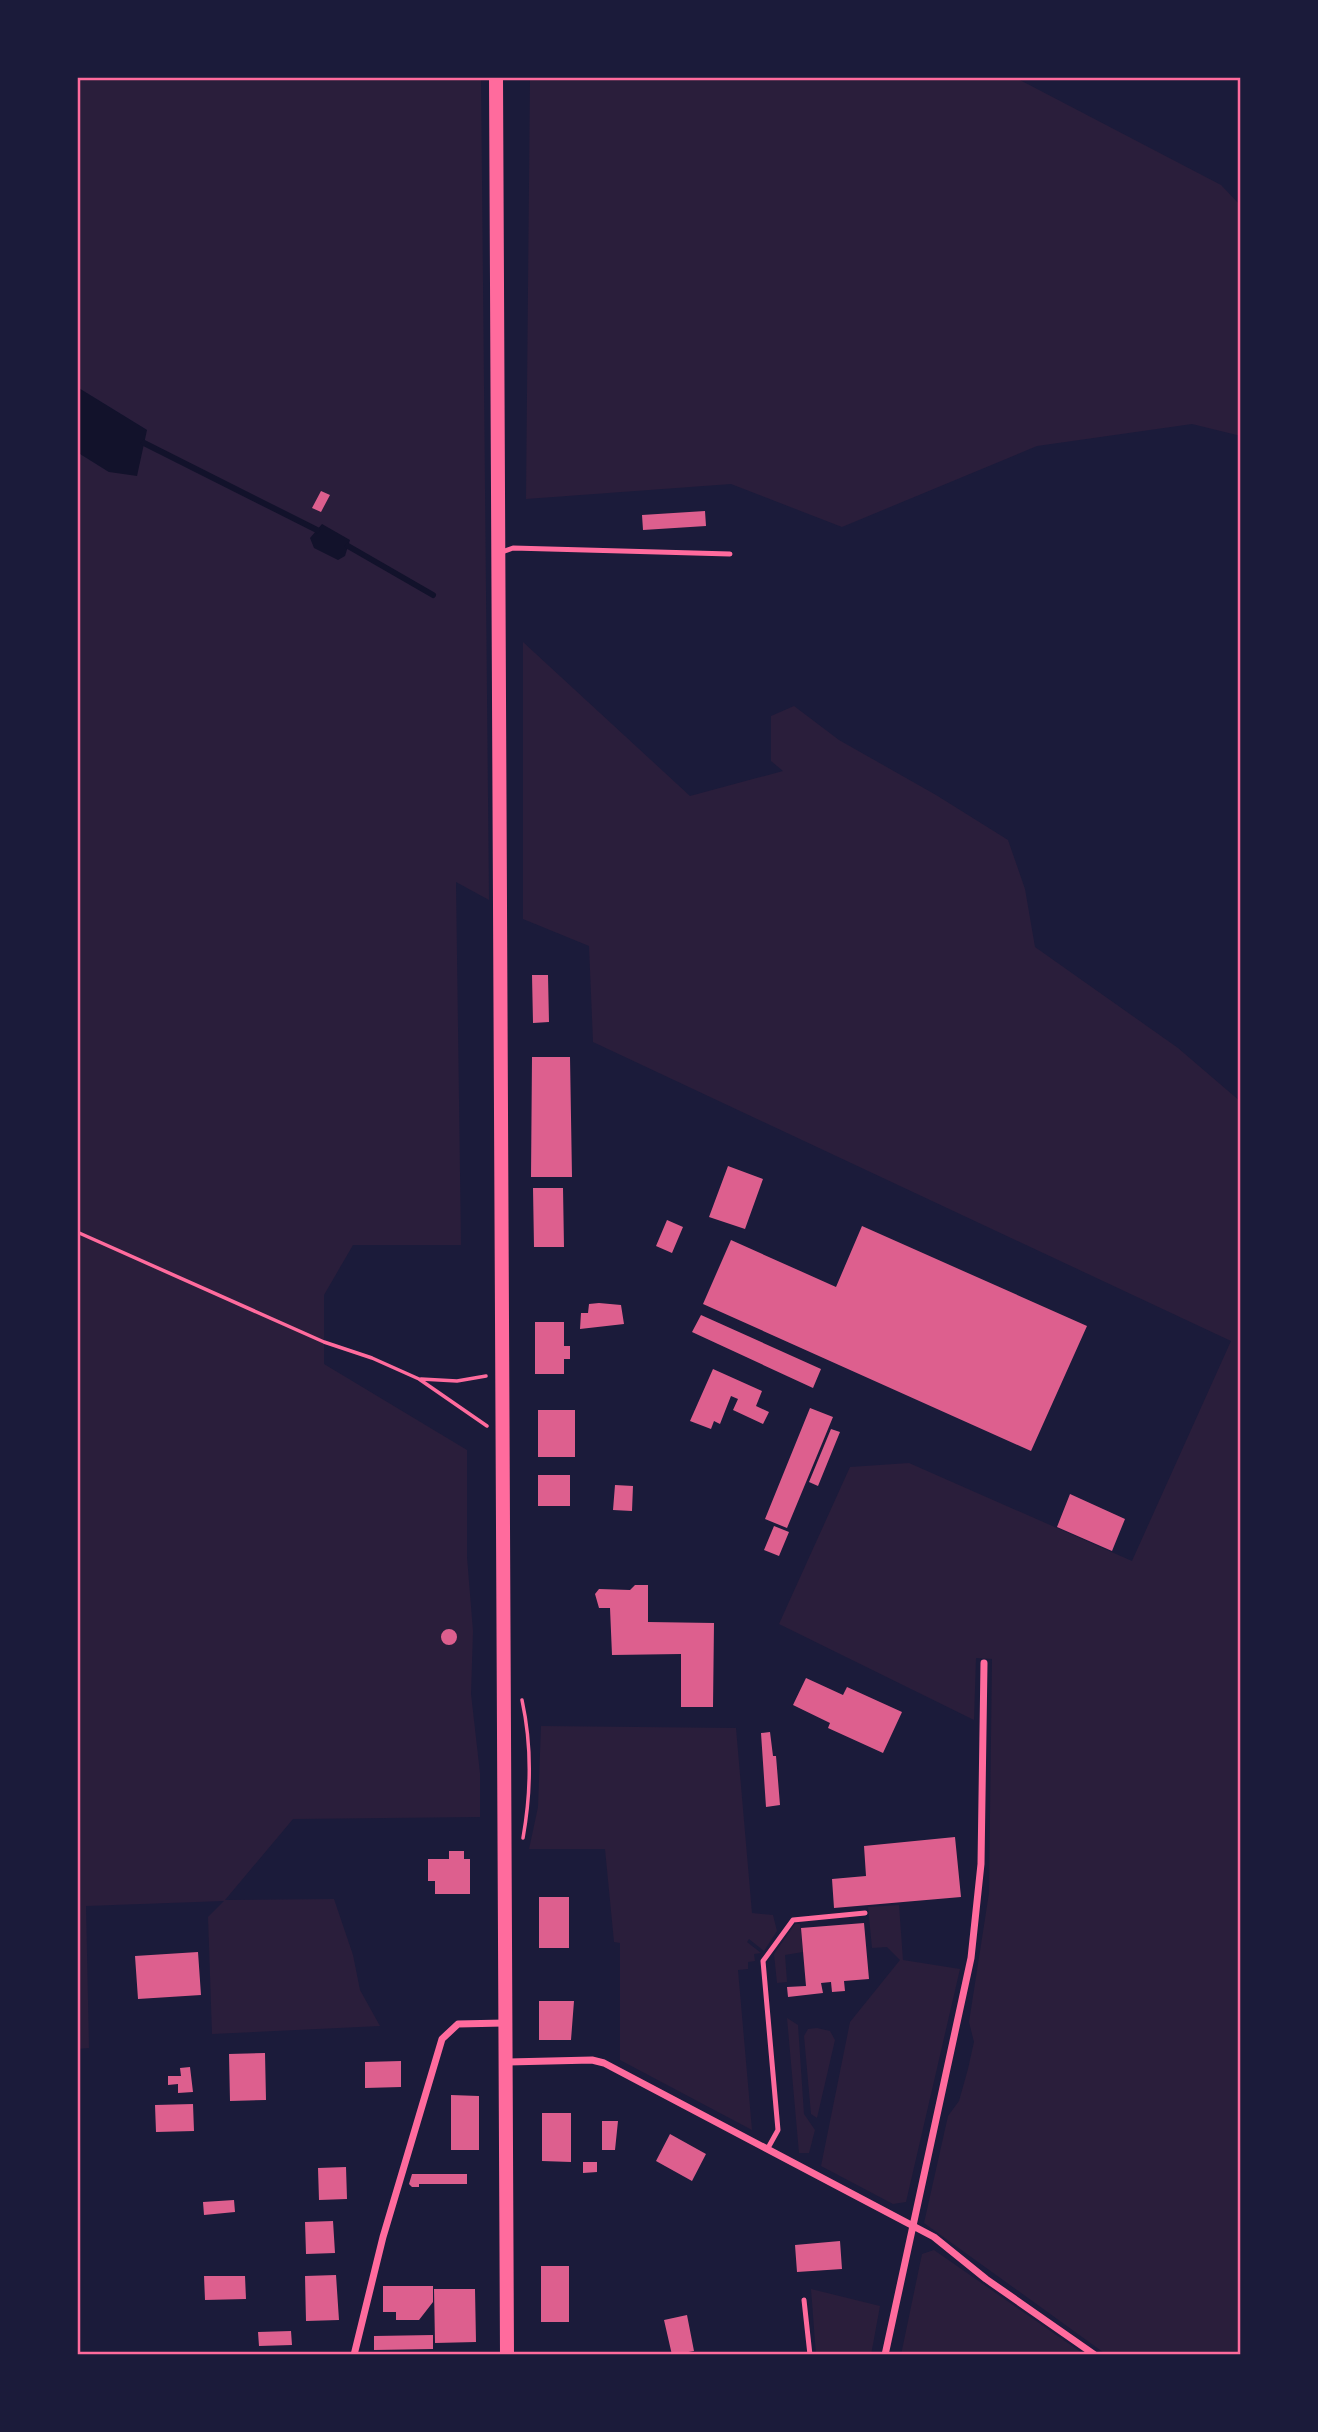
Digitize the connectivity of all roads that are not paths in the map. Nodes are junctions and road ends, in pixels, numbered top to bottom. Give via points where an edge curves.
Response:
1 (496, 77) edge
2 (499, 553) junction
3 (730, 554) dead end
4 (984, 1663) dead end
5 (865, 1913) dead end
6 (504, 2023) junction
7 (504, 2062) junction
8 (768, 2148) junction
9 (911, 2227) junction
10 (804, 2300) dead end
11 (354, 2355) edge
12 (507, 2355) edge
13 (810, 2355) edge
14 (885, 2355) edge
15 (1095, 2355) edge

1 - 2 main road
2 - 3 lane via 513,548
2 - 6 main road
4 - 9 street via 981,1864 971,1958
5 - 8 lane via 793,1920 763,1961 778,2130
6 - 7 main road
6 - 11 street via 461,2023 448,2030 439,2048
7 - 8 street via 598,2061
7 - 12 main road
8 - 9 street
9 - 14 street
9 - 15 street via 937,2239
10 - 13 lane

